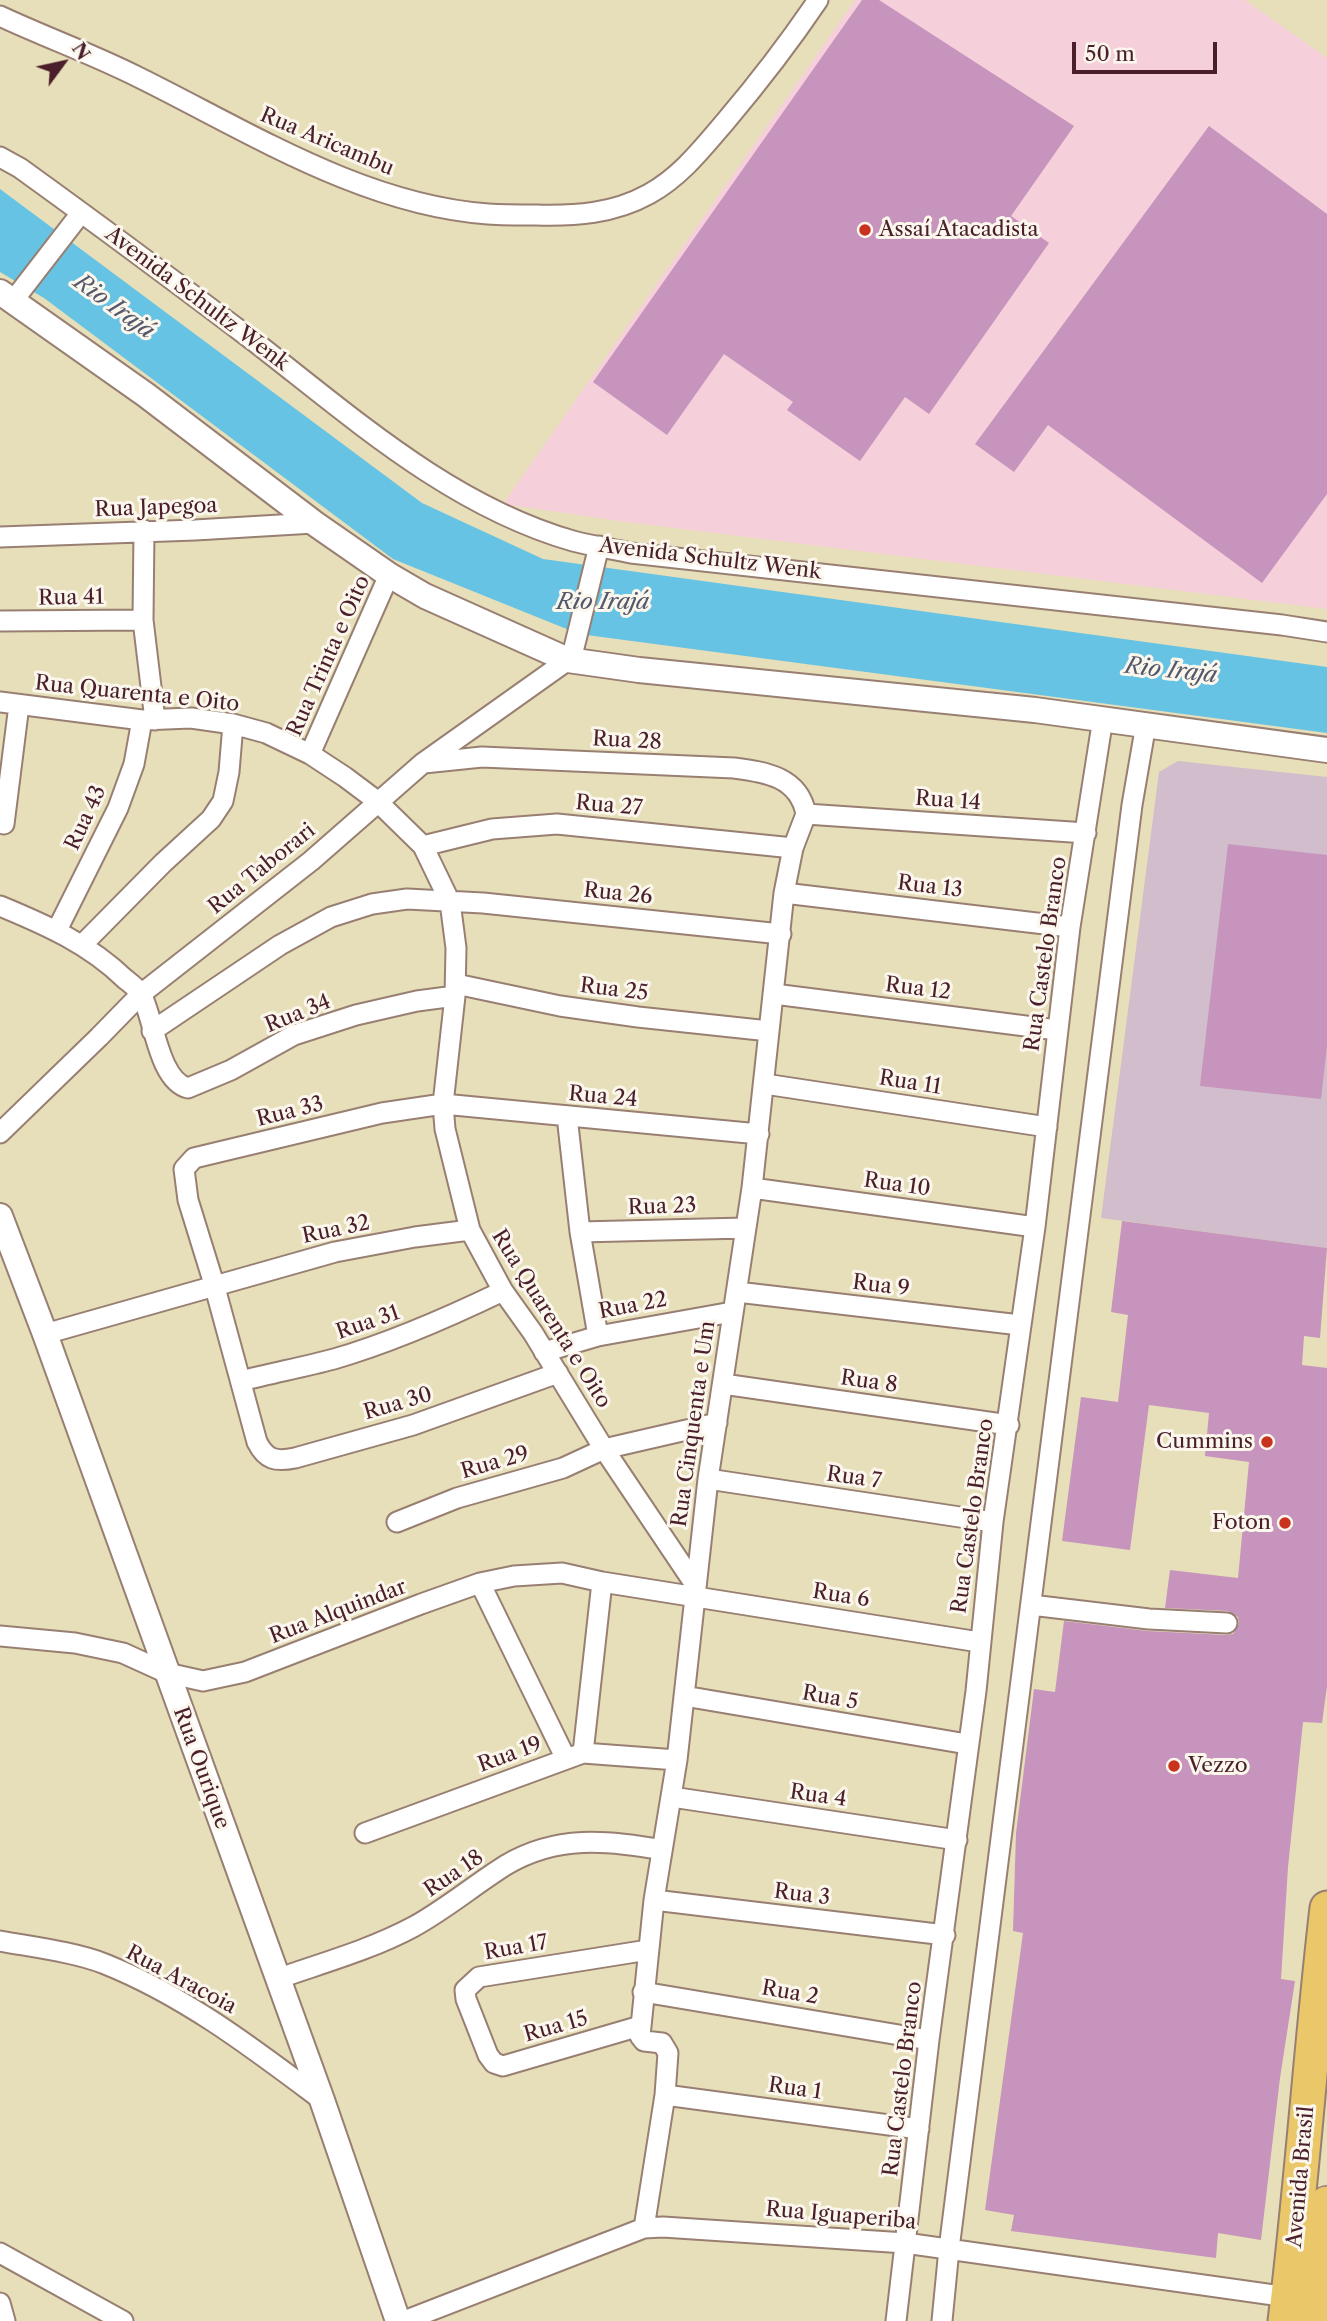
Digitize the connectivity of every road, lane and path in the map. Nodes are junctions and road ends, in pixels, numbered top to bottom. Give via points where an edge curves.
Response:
1 (818, 0) edge
2 (0, 16) edge
3 (0, 157) edge
4 (81, 213) junction
5 (7, 296) edge
6 (314, 523) junction
7 (144, 530) junction
8 (0, 537) edge
9 (596, 555) junction
10 (389, 575) junction
11 (143, 620) junction
12 (0, 621) edge
13 (1327, 632) edge
14 (572, 652) junction
15 (10, 704) edge
16 (1103, 718) junction
17 (148, 720) junction
18 (233, 724) junction
19 (1146, 724) junction
20 (1327, 750) edge
21 (310, 754) junction
22 (424, 762) junction
23 (377, 801) junction
24 (806, 814) junction
25 (4, 824) dead end
26 (1086, 833) junction
27 (422, 846) junction
28 (793, 848) junction
29 (785, 893) junction
30 (450, 901) junction
31 (0, 906) edge
32 (1070, 927) junction
33 (57, 930) junction
34 (781, 934) junction
35 (83, 944) junction
36 (455, 990) junction
37 (141, 994) junction
38 (774, 994) junction
39 (1057, 1030) junction
40 (152, 1031) junction
41 (769, 1031) junction
42 (765, 1084) junction
43 (443, 1104) junction
44 (567, 1116) junction
45 (1047, 1126) junction
46 (0, 1133) edge
47 (759, 1135) junction
48 (752, 1188) junction
49 (0, 1216) edge
50 (1035, 1227) junction
51 (746, 1228) junction
52 (470, 1230) junction
53 (580, 1232) junction
54 (215, 1284) junction
55 (503, 1291) junction
56 (737, 1292) junction
57 (732, 1312) junction
58 (1020, 1325) junction
59 (45, 1334) junction
60 (598, 1336) junction
61 (544, 1352) junction
62 (558, 1373) junction
63 (241, 1381) junction
64 (723, 1384) junction
65 (717, 1423) junction
66 (1009, 1424) junction
67 (257, 1442) joint
68 (604, 1449) junction
69 (708, 1479) junction
70 (397, 1522) dead end
71 (993, 1522) junction
72 (602, 1582) junction
73 (480, 1583) junction
74 (696, 1591) junction
75 (1031, 1605) junction
76 (1227, 1623) dead end
77 (0, 1636) edge
78 (979, 1642) junction
79 (167, 1673) junction
80 (684, 1696) junction
81 (967, 1744) junction
82 (574, 1756) junction
83 (677, 1760) junction
84 (672, 1797) junction
85 (365, 1833) dead end
86 (957, 1840) junction
87 (662, 1850) junction
88 (654, 1900) junction
89 (1327, 1908) edge
90 (945, 1935) junction
91 (0, 1941) edge
92 (648, 1950) junction
93 (277, 1979) junction
94 (643, 1992) junction
95 (642, 2034) junction
96 (929, 2040) junction
97 (488, 2055) joint
98 (665, 2095) junction
99 (322, 2100) junction
100 (919, 2129) junction
101 (1327, 2204) edge
102 (644, 2228) junction
103 (905, 2243) junction
104 (949, 2249) junction
105 (0, 2253) edge
106 (0, 2303) edge
107 (1295, 2313) edge
108 (5, 2321) edge
109 (123, 2321) edge
110 (401, 2321) edge
111 (896, 2321) edge
112 (942, 2321) edge

1 - 2 street, Rua Aricambu via 771,67 692,161 632,203 606,212 557,215 487,214 419,202 343,178 134,74
3 - 4 street, Avenida Schultz Wenk
4 - 5 street
4 - 9 street, Avenida Schultz Wenk via 405,457 477,501 574,541
5 - 6 street
6 - 7 street, Rua Japegoa
6 - 10 street
7 - 8 street, Rua Japegoa
7 - 11 street, Rua 43
9 - 13 street, Avenida Schultz Wenk via 631,553
9 - 14 street
10 - 14 street via 425,596
10 - 21 street, Rua Trinta e Oito
11 - 12 street, Rua 41
11 - 17 street, Rua 43
14 - 16 street via 639,670
14 - 22 street, Rua Taborari
15 - 17 street, Rua Quarenta e Oito
15 - 25 street
16 - 19 street
16 - 26 street, Rua Castelo Branco
17 - 18 street, Rua Quarenta e Oito
17 - 33 street, Rua 43 via 118,807
18 - 21 street, Rua Quarenta e Oito via 266,733
18 - 35 street via 223,801 211,819
19 - 20 street
19 - 75 street
21 - 23 street, Rua Quarenta e Oito
22 - 23 street, Rua Taborari
22 - 24 street, Rua 28 via 482,757 766,772 787,781 799,794
23 - 27 street, Rua Quarenta e Oito
23 - 37 street, Rua Taborari via 311,861
24 - 26 street, Rua 14
24 - 28 street, Rua Cinquenta e Um
26 - 32 street, Rua Castelo Branco
27 - 28 street, Rua 27 via 492,829 557,824
27 - 30 street, Rua Quarenta e Oito
28 - 29 street, Rua Cinquenta e Um
29 - 32 street, Rua 13
29 - 34 street, Rua Cinquenta e Um
30 - 34 street, Rua 26
30 - 36 street, Rua Quarenta e Oito
30 - 40 street, Rua 26 via 372,904 331,917 280,945
31 - 33 street
32 - 39 street, Rua Castelo Branco
33 - 35 street
34 - 38 street, Rua Cinquenta e Um
35 - 37 street
36 - 40 street, Rua 34 via 294,1035 188,1088 170,1072
36 - 41 street, Rua 25
36 - 43 street, Rua Quarenta e Oito
37 - 40 street
37 - 46 street, Rua Taborari
38 - 39 street, Rua 12
38 - 41 street, Rua Cinquenta e Um
39 - 45 street, Rua Castelo Branco
41 - 42 street, Rua Cinquenta e Um
42 - 45 street, Rua 11
42 - 47 street, Rua Cinquenta e Um
43 - 44 street, Rua 24
43 - 52 street, Rua Quarenta e Oito
43 - 54 street, Rua 33 via 382,1113 194,1158 184,1169 188,1200
44 - 47 street, Rua 24
44 - 53 street
45 - 50 street, Rua Castelo Branco
47 - 48 street, Rua Cinquenta e Um
48 - 50 street, Rua 10
48 - 51 street, Rua Cinquenta e Um
49 - 59 street, Rua Ourique
50 - 58 street, Rua Castelo Branco
51 - 53 street, Rua 23
51 - 56 street, Rua Cinquenta e Um
52 - 54 street, Rua 32 via 335,1252
52 - 55 street, Rua Quarenta e Oito
53 - 60 street
54 - 59 street, Rua 32
54 - 63 street, Rua 33
55 - 61 street, Rua Quarenta e Oito
55 - 63 street, Rua 31 via 379,1345
56 - 57 street, Rua Cinquenta e Um
56 - 58 street, Rua 9
57 - 60 street, Rua 22
57 - 64 street, Rua Cinquenta e Um
58 - 66 street, Rua Castelo Branco
59 - 79 street, Rua Ourique
60 - 61 street, Rua 22
61 - 62 street, Rua Quarenta e Oito
62 - 67 street, Rua 30 via 413,1425 280,1461 270,1459
62 - 68 street, Rua Quarenta e Oito
63 - 67 street, Rua 33
64 - 65 street, Rua Cinquenta e Um
64 - 66 street, Rua 8
65 - 68 street, Rua 29
65 - 69 street, Rua Cinquenta e Um
66 - 71 street, Rua Castelo Branco
68 - 70 street, Rua 29 via 563,1468 457,1497
68 - 74 street, Rua Quarenta e Oito
69 - 71 street, Rua 7
69 - 74 street, Rua Cinquenta e Um
71 - 78 street, Rua Castelo Branco
72 - 73 street, Rua Alquindar via 562,1573
72 - 74 street, Rua Alquindar
72 - 82 street
73 - 79 street, Rua Alquindar via 223,1678 203,1681
73 - 82 street
74 - 78 street, Rua 6
74 - 80 street, Rua Cinquenta e Um
75 - 76 street
75 - 104 street
77 - 79 street, Rua Alquindar via 123,1653
78 - 81 street, Rua Castelo Branco
79 - 93 street, Rua Ourique
80 - 81 street, Rua 5
80 - 83 street, Rua Cinquenta e Um
81 - 86 street, Rua Castelo Branco
82 - 83 street, Rua 19
82 - 85 street, Rua 19
83 - 84 street, Rua Cinquenta e Um
84 - 86 street, Rua 4
84 - 87 street, Rua Cinquenta e Um
86 - 90 street, Rua Castelo Branco
87 - 88 street, Rua Cinquenta e Um
87 - 93 street, Rua 18 via 617,1841 541,1849 507,1865 411,1928
88 - 90 street, Rua 3
88 - 92 street, Rua Cinquenta e Um
89 - 107 highway, Avenida Brasil via 1299,2210
90 - 96 street, Rua Castelo Branco
91 - 99 street, Rua Aracoia via 103,1963 169,1995 231,2032
92 - 94 street, Rua Cinquenta e Um
92 - 97 street, Rua 17 via 479,1977 465,1990 466,1999
93 - 99 street, Rua Ourique
94 - 95 street, Rua Cinquenta e Um
94 - 96 street, Rua 2
95 - 97 street, Rua 15 via 503,2066
95 - 98 street via 667,2048
96 - 100 street, Rua Castelo Branco
98 - 100 street, Rua 1
98 - 102 street
99 - 110 street, Rua Ourique
100 - 103 street, Rua Castelo Branco
101 - 107 highway, Avenida Brasil
102 - 103 street, Rua Iguaperiba
102 - 110 street, Rua Iguaperiba
103 - 104 street, Rua Iguaperiba
103 - 111 street, Rua Castelo Branco
104 - 107 street, Rua Iguaperiba
104 - 112 street
105 - 109 street
106 - 108 street

